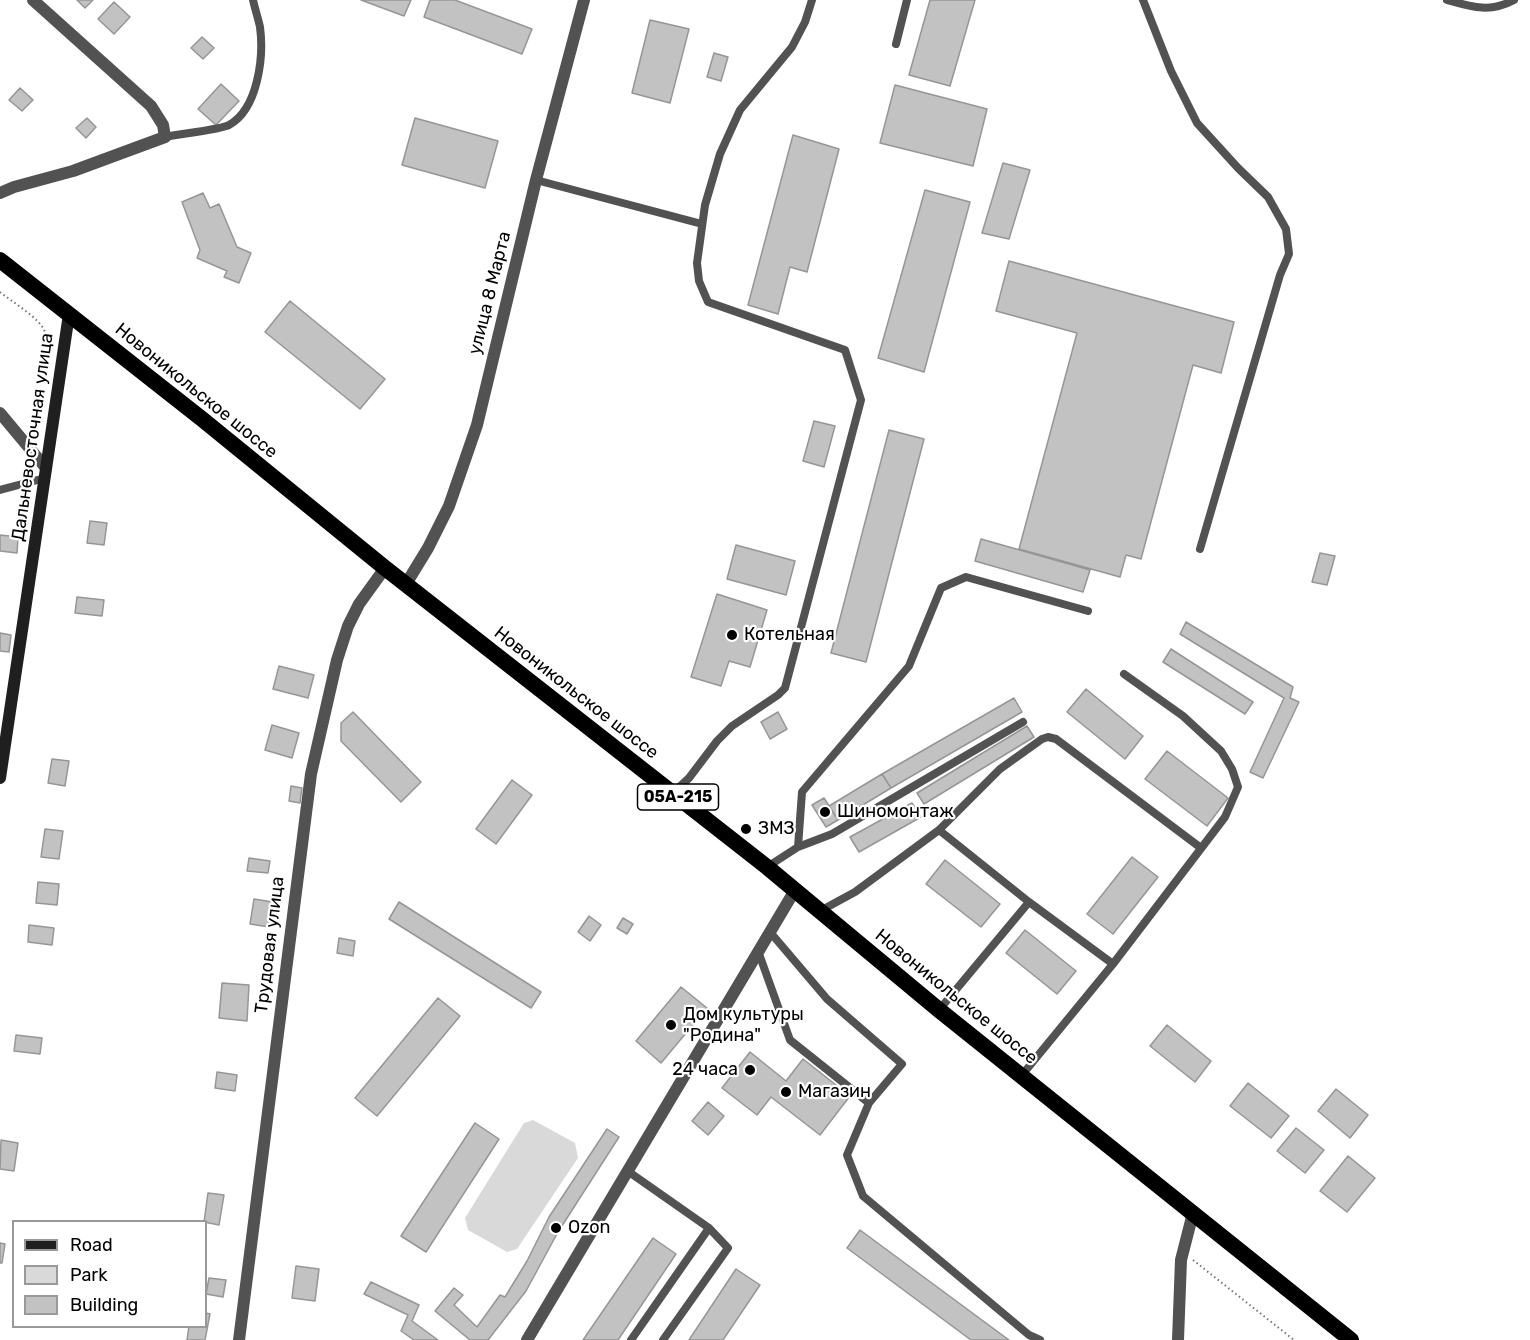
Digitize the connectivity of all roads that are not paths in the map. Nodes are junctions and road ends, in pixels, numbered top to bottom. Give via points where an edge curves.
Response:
1 (33, 0) edge
2 (253, 0) edge
3 (584, 0) edge
4 (812, 0) edge
5 (907, 0) edge
6 (1143, 0) edge
7 (1447, 0) edge
8 (1514, 0) edge
9 (896, 44) dead end
10 (165, 137) junction
11 (536, 180) junction
12 (0, 193) edge
13 (702, 225) junction
14 (0, 260) edge
15 (69, 314) junction
16 (0, 413) edge
17 (45, 473) junction
18 (0, 490) edge
19 (1200, 549) dead end
20 (385, 568) junction
21 (406, 584) junction
22 (1088, 611) dead end
23 (1124, 674) dead end
24 (1023, 722) dead end
25 (0, 778) edge
26 (673, 793) junction
27 (939, 830) junction
28 (798, 847) junction
29 (1201, 848) junction
30 (767, 867) junction
31 (795, 890) junction
32 (1029, 902) junction
33 (820, 911) junction
34 (770, 932) junction
35 (758, 951) junction
36 (1113, 964) junction
37 (939, 1010) junction
38 (1022, 1075) junction
39 (869, 1103) junction
40 (628, 1172) junction
41 (1193, 1213) junction
42 (709, 1228) junction
43 (239, 1340) edge
44 (527, 1340) edge
45 (632, 1340) edge
46 (663, 1340) edge
47 (1040, 1340) edge
48 (1178, 1340) edge
49 (1351, 1340) edge

1 - 10 street via 152,106
2 - 10 lane via 260,28 261,64 252,98 228,125
3 - 11 street, улица 8 Марта
4 - 13 lane via 792,47 740,110 720,154
5 - 9 lane
6 - 19 lane via 1197,123 1268,197 1286,230 1289,254
7 - 8 lane via 1476,8 1496,7
10 - 12 street
11 - 13 lane
11 - 21 street, улица 8 Марта via 477,425 449,506
13 - 26 lane via 697,263 708,302 845,350 861,400 785,688 732,726
14 - 15 highway, Новоникольское шоссе / 05А-215
15 - 17 main road, Дальневосточная улица
15 - 20 highway, Новоникольское шоссе / 05А-215
16 - 17 street
17 - 18 lane
17 - 25 main road, Дальневосточная улица
20 - 21 highway, Новоникольское шоссе / 05А-215
20 - 43 street, Трудовая улица via 348,626 311,774
21 - 26 highway, Новоникольское шоссе / 05А-215
22 - 28 lane via 966,577 941,588 909,666 802,792
23 - 29 lane via 1207,737 1232,769 1238,787 1225,817
24 - 28 lane via 832,834
26 - 30 highway, Новоникольское шоссе / 05А-215
27 - 29 lane via 1000,769 1042,739 1052,738
27 - 32 lane
27 - 33 lane via 855,892
28 - 30 lane
29 - 36 lane
30 - 31 highway, Новоникольское шоссе / 05А-215
31 - 33 highway, Новоникольское шоссе / 05А-215
31 - 34 street
32 - 36 lane
32 - 37 lane
33 - 37 highway, Новоникольское шоссе / 05А-215
34 - 35 street
34 - 39 lane via 827,999 902,1064
35 - 39 lane via 790,1040
35 - 40 street
36 - 38 lane
37 - 38 highway, Новоникольское шоссе / 05А-215
38 - 41 highway, Новоникольское шоссе / 05А-215
39 - 47 lane via 847,1155 863,1196 1029,1335
40 - 42 lane
40 - 44 street
41 - 48 street via 1182,1251
41 - 49 highway, Новоникольское шоссе / 05А-215
42 - 45 lane
42 - 46 lane via 728,1248

